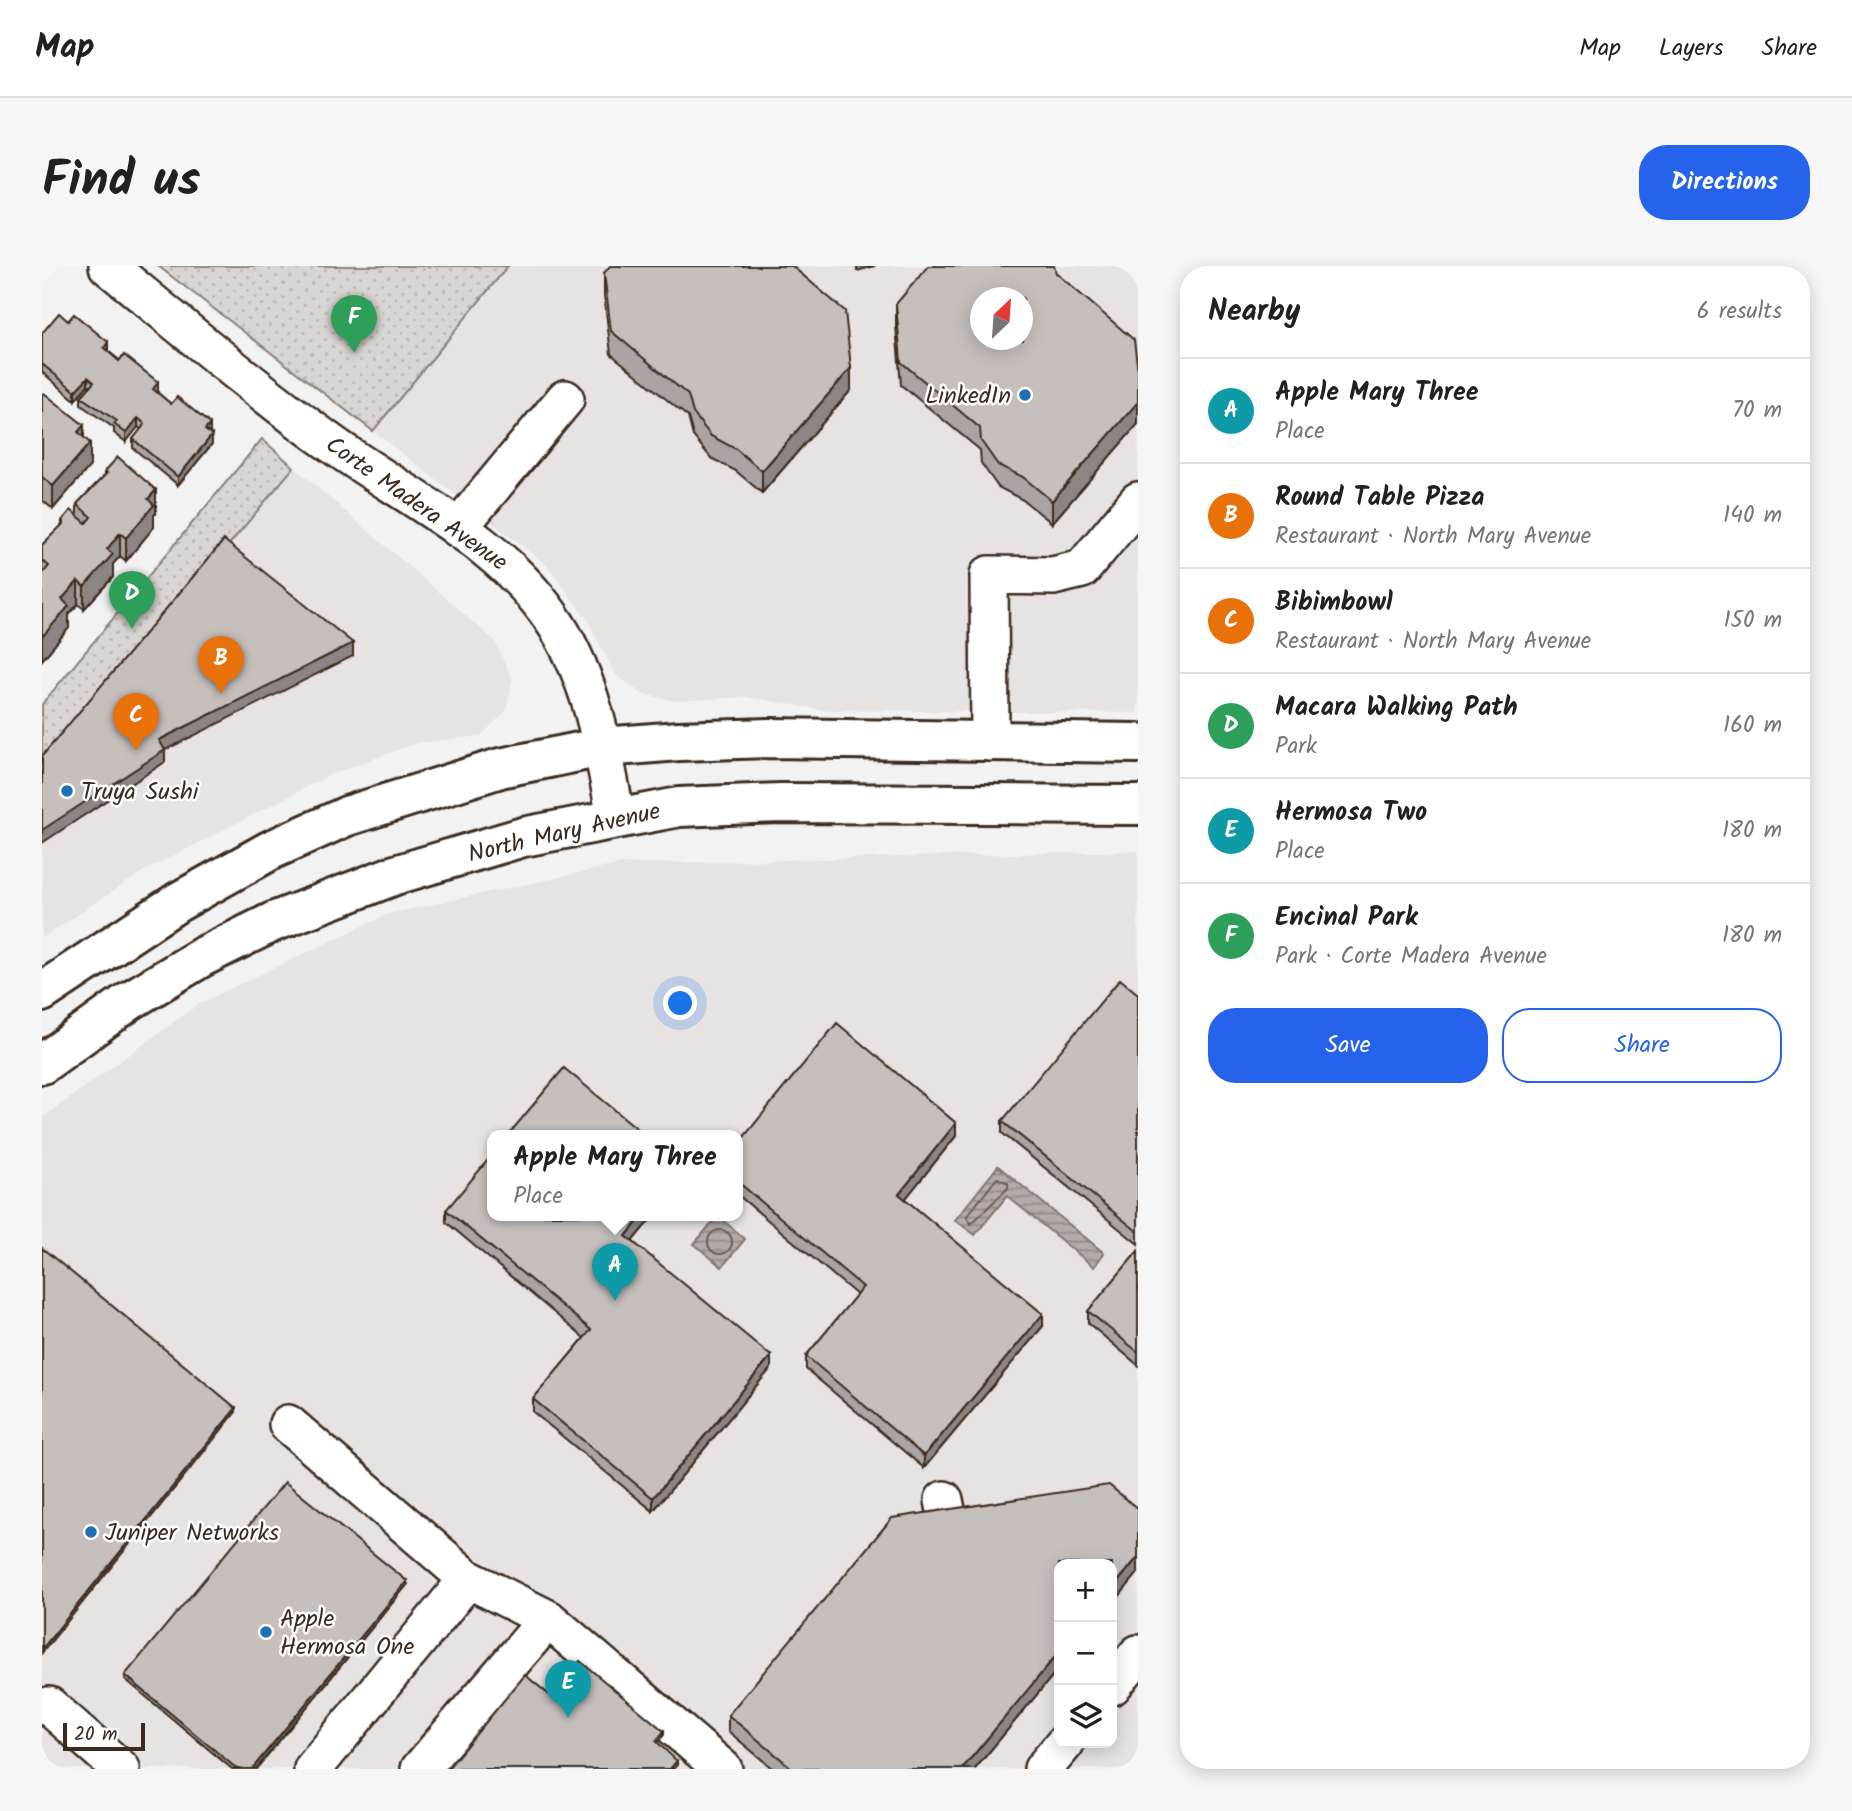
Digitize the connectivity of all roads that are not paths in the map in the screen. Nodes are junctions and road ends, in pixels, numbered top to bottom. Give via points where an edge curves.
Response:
1 (108, 266) edge
2 (565, 399) dead end
3 (1138, 501) edge
4 (458, 528) junction
5 (990, 742) junction
6 (1138, 743) edge
7 (603, 747) junction
8 (1138, 805) edge
9 (616, 818) junction
10 (42, 992) edge
11 (42, 1064) edge
12 (288, 1424) dead end
13 (468, 1579) junction
14 (548, 1619) junction
15 (1138, 1654) edge
16 (1113, 1685) edge
17 (49, 1706) dead end
18 (1061, 1748) edge
19 (121, 1769) edge
20 (313, 1769) edge
21 (420, 1769) edge
22 (723, 1769) edge
23 (1043, 1769) edge

1 - 4 street, Corte Madera Avenue via 331,444
2 - 4 street
3 - 5 street via 1082,569 1053,576 989,575
4 - 7 street, Corte Madera Avenue via 517,575 557,626 581,676
5 - 6 main road
5 - 7 main road via 769,738
7 - 9 street, Corte Madera Avenue
7 - 10 main road via 500,768 347,816 271,850 178,902
8 - 9 main road, North Mary Avenue via 782,803 679,807
9 - 11 main road, North Mary Avenue via 523,837 413,869 273,922 191,963
12 - 13 street
13 - 14 street
13 - 20 street
14 - 21 street
14 - 22 street
15 - 16 street
17 - 19 street
18 - 23 street

